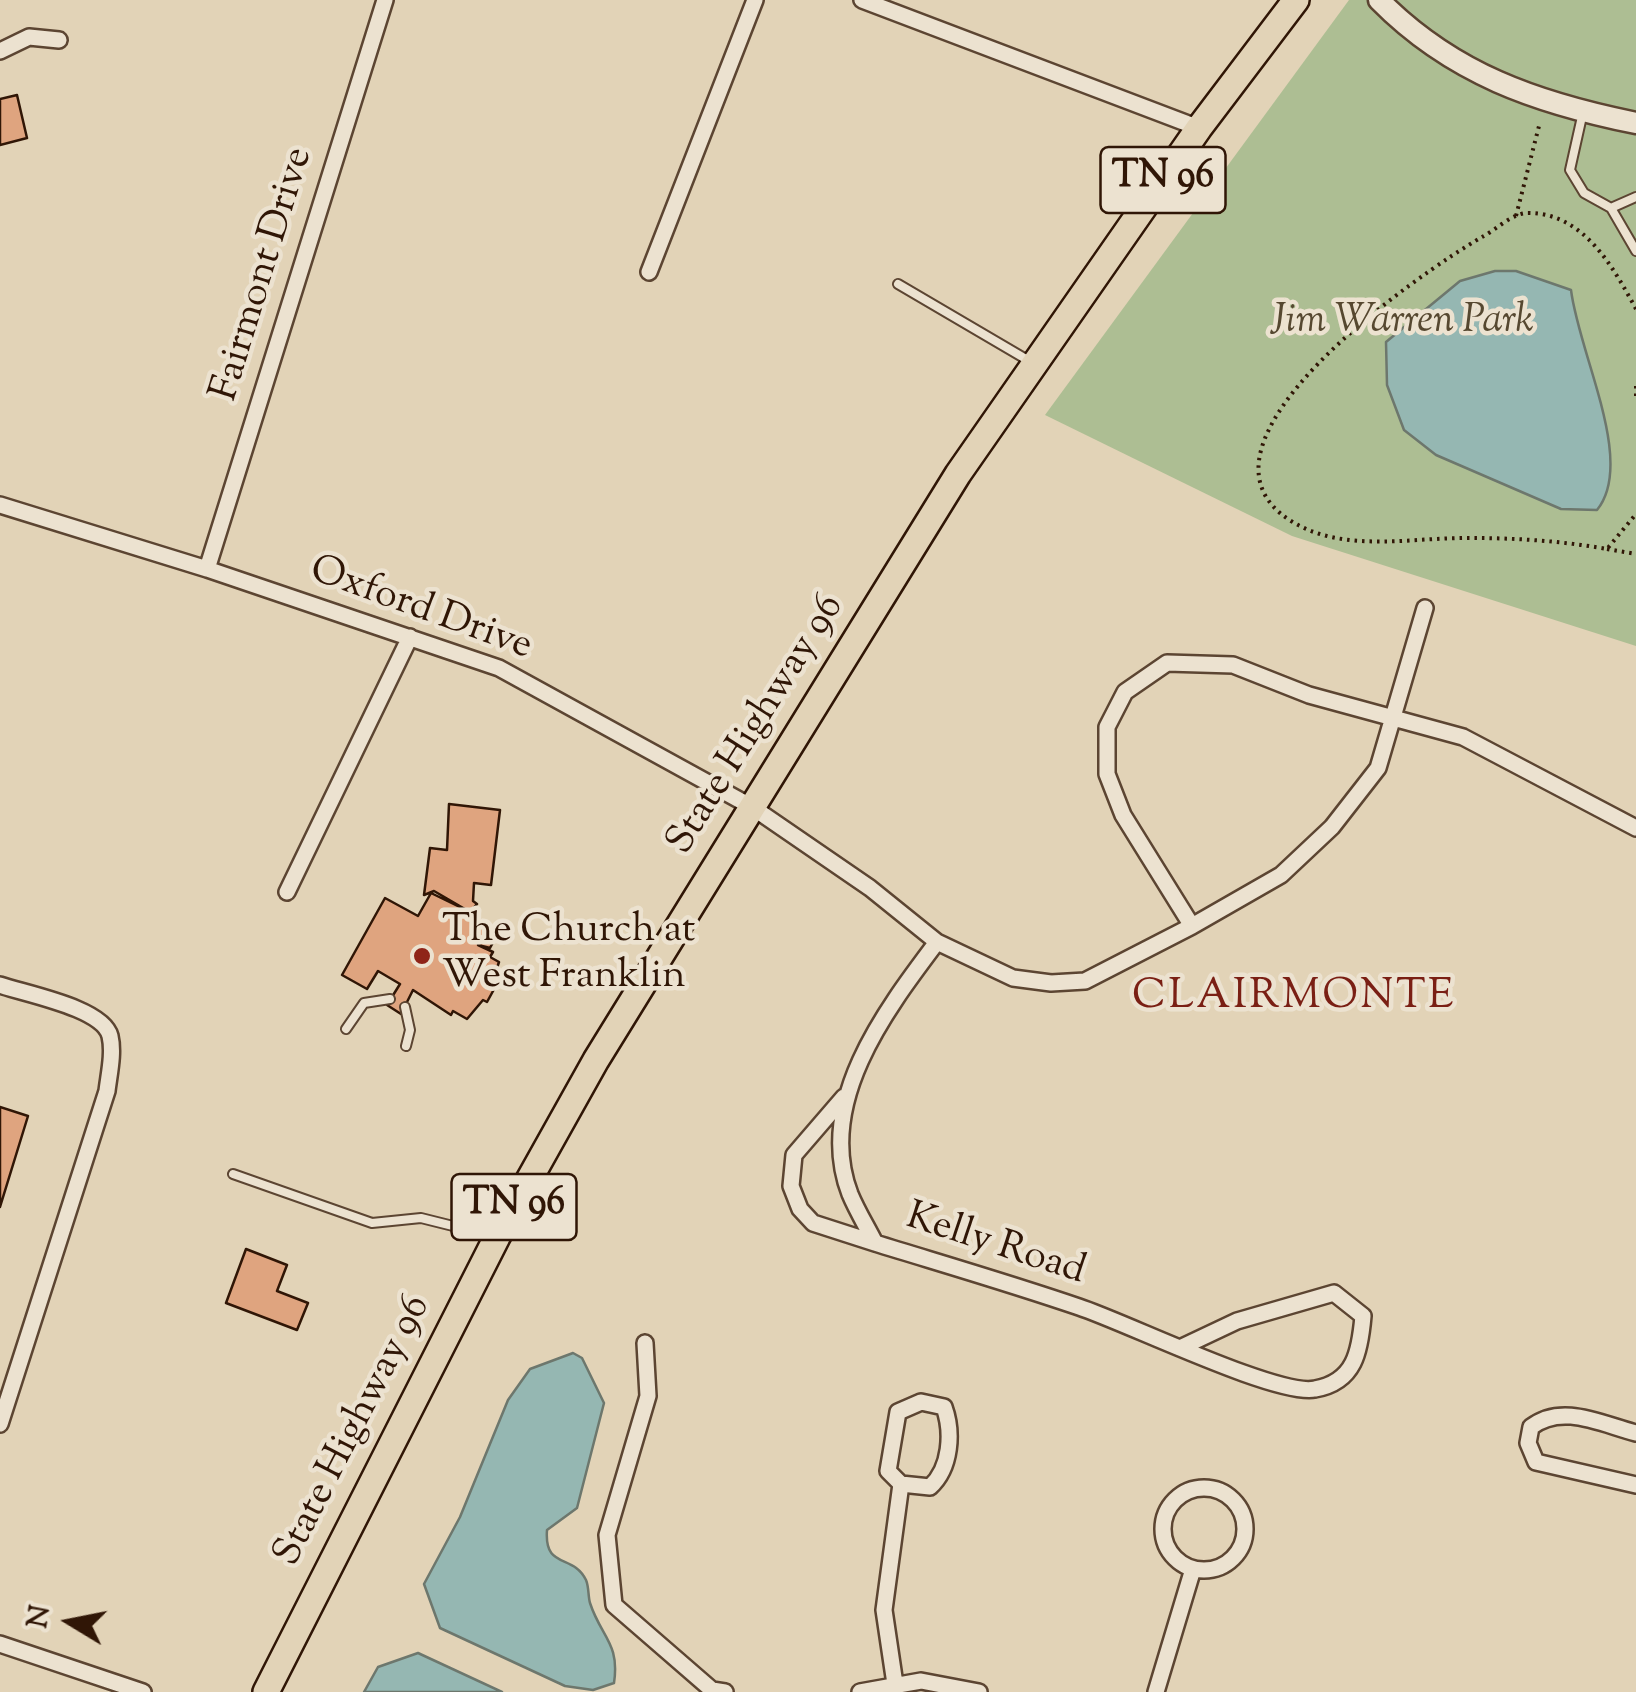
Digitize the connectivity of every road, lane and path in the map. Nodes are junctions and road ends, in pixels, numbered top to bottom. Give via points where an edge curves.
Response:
1 (385, 0) edge
2 (755, 0) edge
3 (862, 0) edge
4 (1296, 0) edge
5 (1379, 0) edge
6 (59, 40) dead end
7 (0, 51) edge
8 (1583, 112) junction
9 (1636, 123) edge
10 (1539, 126) dead end
11 (1199, 128) junction
12 (1636, 196) edge
13 (1611, 208) junction
14 (1516, 216) junction
15 (1636, 251) edge
16 (648, 272) dead end
17 (898, 284) dead end
18 (1636, 309) edge
19 (1035, 364) junction
20 (1636, 386) edge
21 (1636, 397) edge
22 (0, 505) edge
23 (1636, 514) edge
24 (1607, 549) junction
25 (1636, 554) edge
26 (207, 569) junction
27 (1424, 608) dead end
28 (410, 637) junction
29 (1391, 716) junction
30 (752, 806) junction
31 (1636, 828) edge
32 (287, 892) dead end
33 (1192, 926) junction
34 (937, 942) junction
35 (0, 986) edge
36 (390, 998) dead end
37 (405, 1008) dead end
38 (346, 1028) dead end
39 (406, 1046) dead end
40 (844, 1097) junction
41 (233, 1174) dead end
42 (498, 1237) junction
43 (876, 1242) junction
44 (645, 1344) dead end
45 (1182, 1348) junction
46 (0, 1424) edge
47 (1636, 1433) edge
48 (901, 1484) junction
49 (1636, 1486) edge
50 (1192, 1569) junction
51 (0, 1644) edge
52 (895, 1684) junction
53 (143, 1692) edge
54 (266, 1692) edge
55 (725, 1692) edge
56 (860, 1692) edge
57 (980, 1692) edge
58 (1156, 1692) edge

1 - 26 street, Fairmont Drive
2 - 16 street
3 - 11 street
4 - 11 main road, State Highway 96 / TN 96
5 - 8 street via 1489,80
6 - 7 street via 29,37
8 - 9 street
8 - 13 lane via 1570,170 1584,194
10 - 14 path
11 - 19 main road, State Highway 96 / TN 96
12 - 13 lane
13 - 15 lane
14 - 18 path via 1545,216 1590,240
14 - 24 path via 1441,259 1328,353 1275,421 1258,457 1258,477 1269,501 1292,522 1350,541 1470,538
17 - 19 lane
19 - 30 main road, State Highway 96 / TN 96 via 958,474
20 - 21 path
22 - 26 street, Oxford Drive
23 - 24 path
24 - 25 path
26 - 28 street, Oxford Drive
27 - 29 street, Oxford Drive
28 - 30 street, Oxford Drive via 499,668
28 - 32 street
29 - 31 street via 1463,737
29 - 33 street, Oxford Drive via 1378,768 1332,827 1280,874
29 - 33 street via 1308,695 1233,666 1167,663 1125,692 1107,727 1107,774 1123,815
30 - 34 street, Oxford Drive
30 - 42 main road, State Highway 96 / TN 96 via 596,1060
33 - 34 street, Oxford Drive via 1084,981 1013,978
34 - 40 street, Kelly Road via 896,996
35 - 46 street via 98,1018 110,1034 111,1061
36 - 38 lane via 364,1003
37 - 39 lane
40 - 43 street, Kelly Road via 849,1192
40 - 43 street via 794,1155 791,1186 813,1223
41 - 42 lane via 372,1223 421,1218
42 - 54 main road, State Highway 96 / TN 96
43 - 45 street, Kelly Road via 1080,1307
44 - 55 street via 648,1396 608,1535 614,1606 712,1690
45 - 45 street, Kelly Road via 1311,1391 1338,1382 1360,1356 1363,1316 1334,1293 1237,1322
47 - 49 street via 1547,1415 1531,1427 1528,1443 1536,1462
48 - 48 street via 888,1471 898,1412 922,1402 944,1408 950,1423 936,1482
48 - 52 street via 884,1610
50 - 50 street via 1163,1540 1166,1512 1185,1491 1213,1488 1235,1502 1244,1539 1219,1568
50 - 58 street
51 - 53 street
52 - 56 street
52 - 57 street via 920,1681

